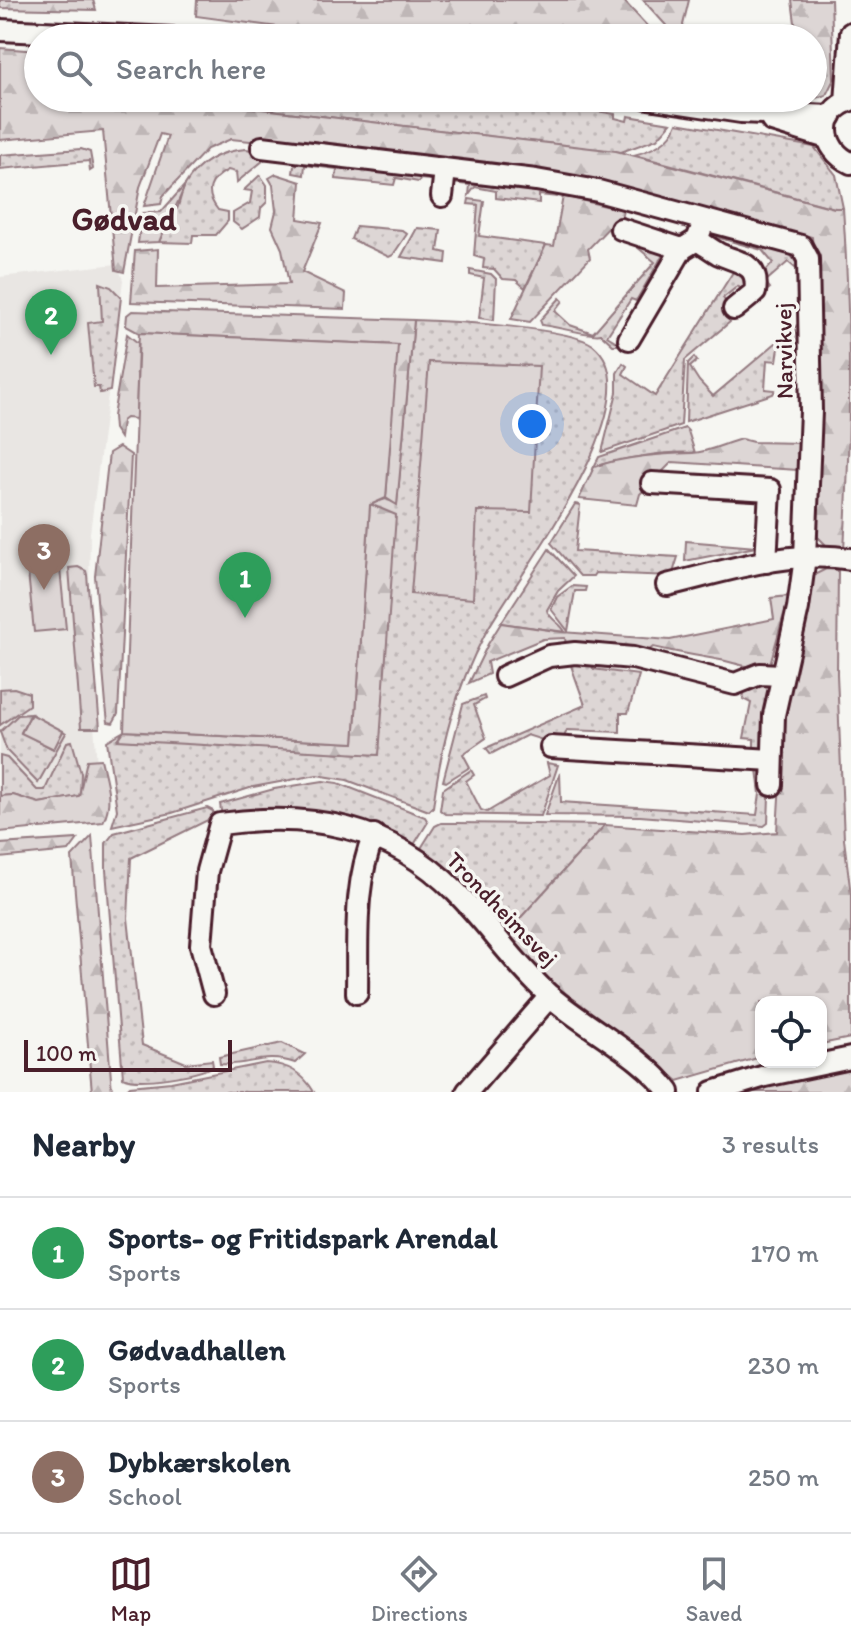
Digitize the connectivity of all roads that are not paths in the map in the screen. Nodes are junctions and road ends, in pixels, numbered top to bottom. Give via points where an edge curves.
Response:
1 (0, 30) edge
2 (24, 31) edge
3 (851, 33) edge
4 (842, 106) edge
5 (741, 112) edge
6 (827, 138) junction
7 (262, 147) dead end
8 (851, 165) edge
9 (445, 170) junction
10 (442, 196) dead end
11 (705, 220) junction
12 (621, 229) dead end
13 (689, 245) junction
14 (734, 309) dead end
15 (629, 339) dead end
16 (665, 477) dead end
17 (805, 557) junction
18 (851, 559) edge
19 (766, 562) junction
20 (677, 576) dead end
21 (781, 675) junction
22 (505, 676) dead end
23 (564, 743) dead end
24 (772, 760) junction
25 (772, 785) dead end
26 (374, 835) junction
27 (357, 993) dead end
28 (214, 994) dead end
29 (550, 996) junction
30 (851, 1058) edge
31 (467, 1092) edge
32 (669, 1092) edge
33 (713, 1092) edge

1 - 2 street
3 - 4 street
4 - 6 street
5 - 6 street
6 - 8 street via 831,149
7 - 9 street, Narvikvej
9 - 10 street
9 - 11 street, Narvikvej via 598,191
11 - 13 street
11 - 17 street, Narvikvej via 801,246 808,259 811,411
12 - 13 street, Narvikvej
13 - 14 street, Narvikvej via 744,262 751,270 755,292
13 - 15 street
16 - 19 street via 770,490
17 - 18 street
17 - 19 street
17 - 21 street, Narvikvej
19 - 20 street
21 - 22 street via 760,674 735,684 633,658 575,653 549,656
21 - 24 street, Narvikvej
23 - 24 street
24 - 25 street, Narvikvej
26 - 27 street via 359,882
26 - 28 street, Trondheimsvej via 302,819 220,824 207,871 201,945
26 - 29 street, Trondheimsvej via 438,875
29 - 31 street, Trondheimsvej
29 - 32 street, Trondheimsvej via 645,1066
30 - 33 street

